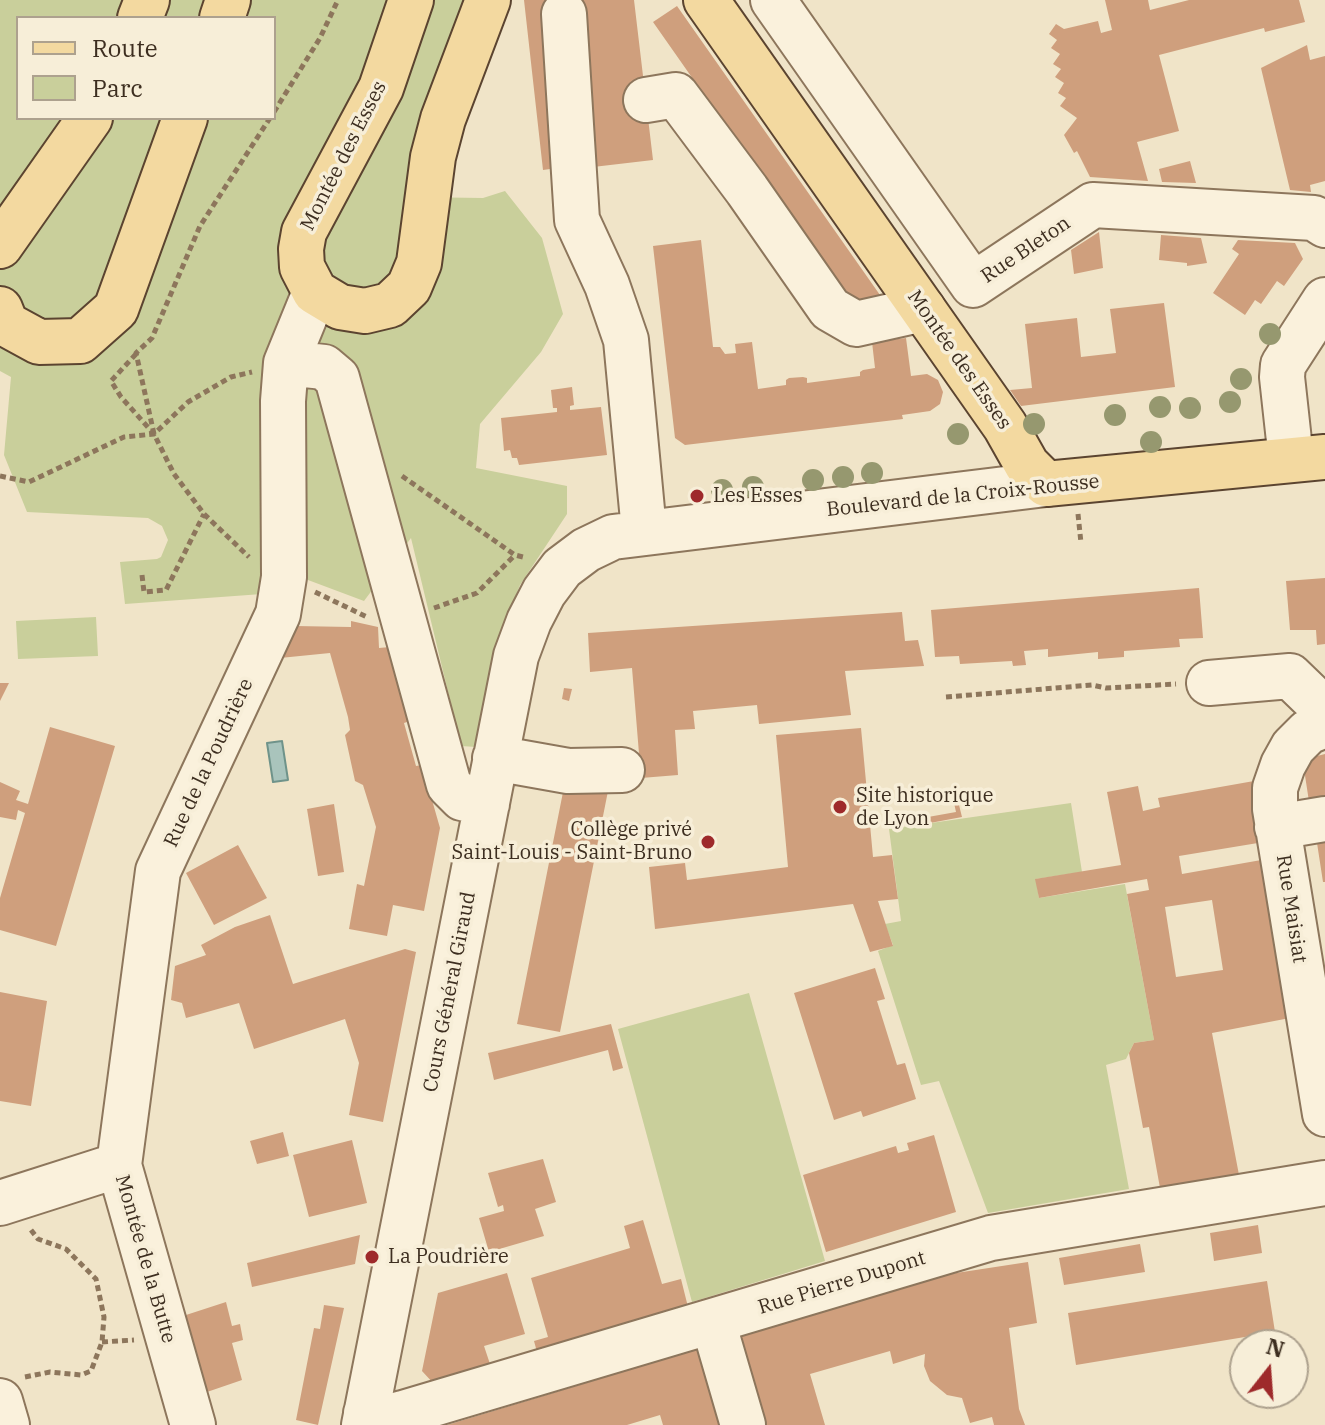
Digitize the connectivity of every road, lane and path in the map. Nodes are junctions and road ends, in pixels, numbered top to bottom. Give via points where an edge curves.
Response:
1 (338, 0) edge
2 (411, 0) edge
3 (488, 0) edge
4 (706, 0) edge
5 (773, 0) edge
6 (564, 14) dead end
7 (646, 100) dead end
8 (276, 109) edge
9 (89, 120) edge
10 (184, 120) edge
11 (269, 120) edge
12 (1325, 225) edge
13 (0, 246) edge
14 (315, 292) junction
15 (1325, 300) edge
16 (0, 309) edge
17 (923, 309) junction
18 (136, 353) junction
19 (286, 363) junction
20 (154, 434) junction
21 (356, 443) junction
22 (1308, 458) edge
23 (0, 476) edge
24 (1046, 484) junction
25 (1078, 513) dead end
26 (204, 514) junction
27 (644, 531) junction
28 (1081, 543) dead end
29 (515, 555) junction
30 (252, 558) dead end
31 (543, 562) junction
32 (142, 575) dead end
33 (309, 588) dead end
34 (425, 611) dead end
35 (370, 618) dead end
36 (1199, 684) joint
37 (946, 697) dead end
38 (1324, 725) edge
39 (495, 758) junction
40 (622, 770) dead end
41 (487, 804) junction
42 (1325, 819) edge
43 (1277, 827) junction
44 (1325, 1114) edge
45 (119, 1165) junction
46 (1325, 1183) edge
47 (11, 1211) edge
48 (713, 1322) junction
49 (139, 1339) dead end
50 (102, 1342) junction
51 (38, 1374) dead end
52 (0, 1401) edge
53 (365, 1419) edge
54 (7, 1425) edge
55 (193, 1425) edge
56 (743, 1425) edge

1 - 8 path
2 - 14 main road, Montée des Esses via 381,88 304,232 302,267
3 - 14 main road via 443,119 419,263 409,287 390,305 365,311 340,307
4 - 17 main road, Montée des Esses
5 - 12 street, Rue Bleton via 973,285 1093,205 1314,218
6 - 27 street via 577,220 626,340
7 - 17 street via 676,95 830,309 856,324
9 - 13 main road
10 - 16 main road via 116,309 80,341 39,342 6,324
11 - 18 path via 200,226 152,338
14 - 19 street, Rue de la Poudrière
15 - 22 street via 1283,365 1282,377
17 - 24 main road, Montée des Esses via 1027,465
18 - 20 path
18 - 20 path via 111,381
19 - 20 path via 231,377 188,402
19 - 21 street via 324,367 337,378
19 - 45 street, Rue de la Poudrière via 284,577 278,614 158,871
20 - 23 path via 124,437 29,482
20 - 26 path via 174,474
21 - 29 path
21 - 41 street via 449,785 462,798
22 - 24 main road, Boulevard de la Croix-Rousse
24 - 27 street, Boulevard de la Croix-Rousse
25 - 28 path
26 - 30 path
26 - 32 path via 166,590 144,592
27 - 31 street, Boulevard de la Croix-Rousse
29 - 31 path
29 - 34 path via 477,593
31 - 39 street, Cours Général Giraud via 544,592 516,656
33 - 35 path
36 - 37 path via 1092,685
36 - 38 street via 1290,676 1319,704
38 - 43 street, Rue Maisiat via 1308,732 1283,765 1275,788
39 - 40 street via 568,771
39 - 41 street, Cours Général Giraud
41 - 53 street, Cours Général Giraud
42 - 43 street
43 - 44 street, Rue Maisiat
45 - 47 street, Montée de la Butte
45 - 55 street, Montée de la Butte
46 - 48 street, Rue Pierre Dupont via 991,1238
47 - 50 path via 38,1239 66,1249 96,1279 104,1317
48 - 53 street, Rue Pierre Dupont via 403,1413
48 - 56 street
49 - 50 path
50 - 51 path via 91,1371
52 - 54 street

